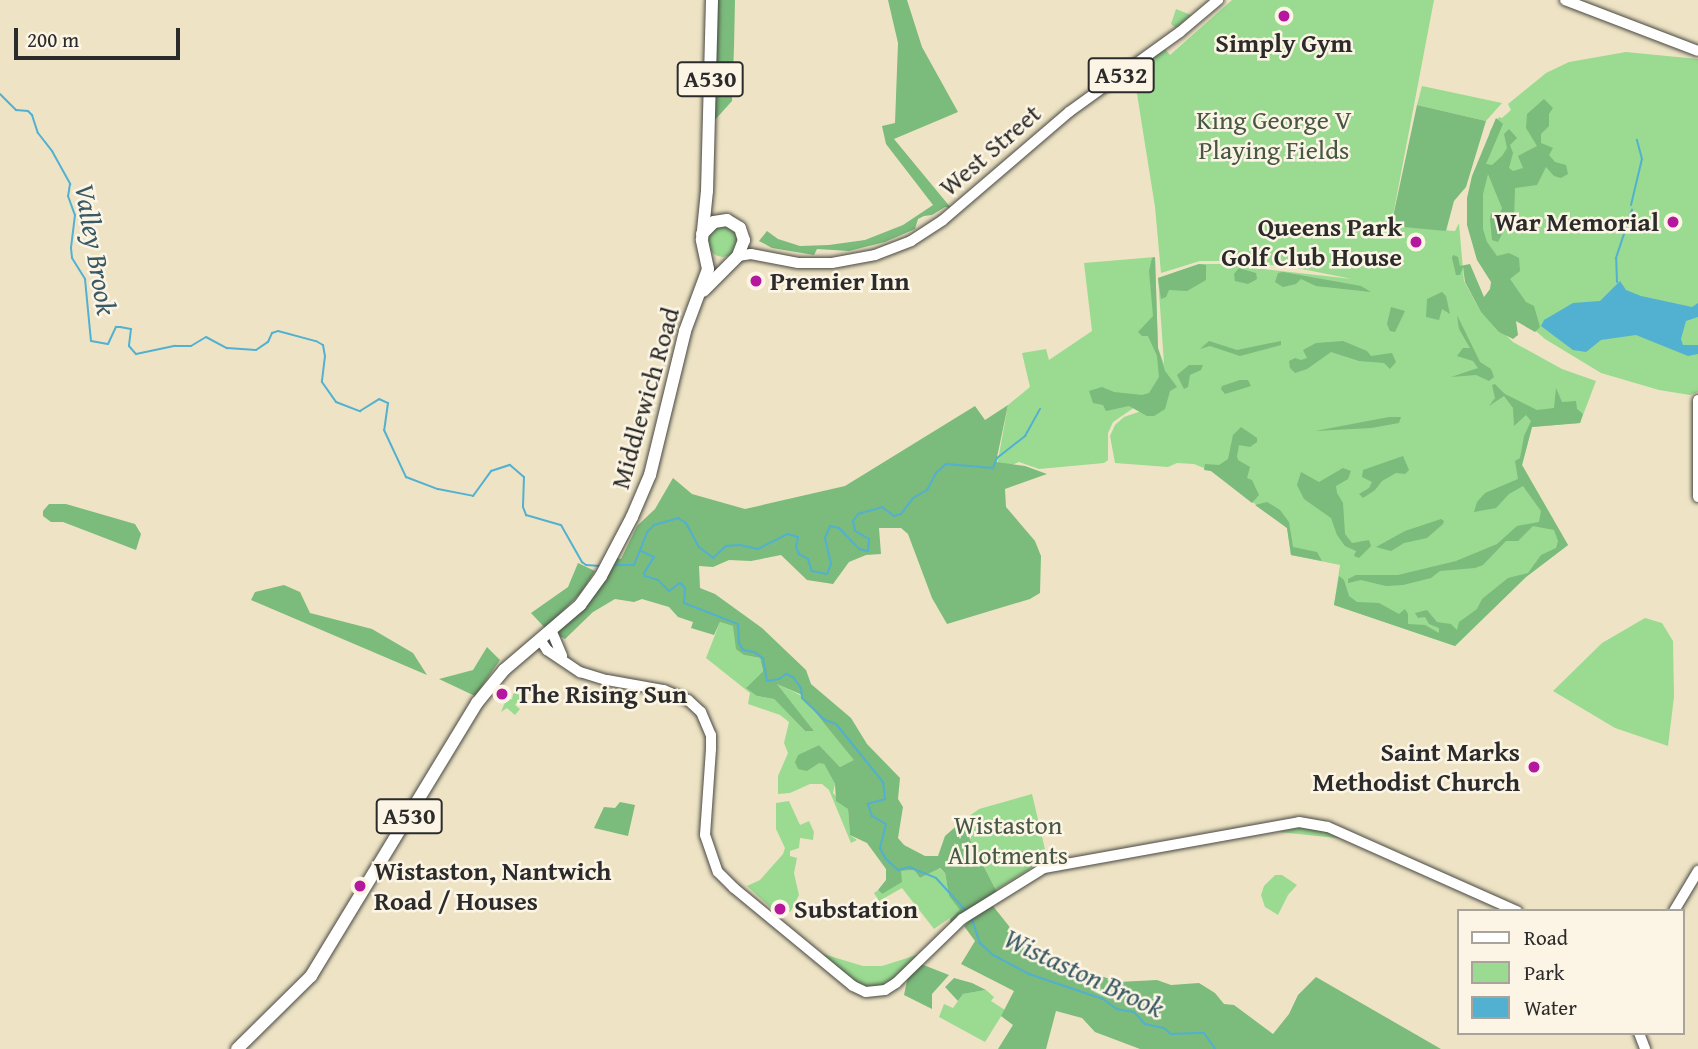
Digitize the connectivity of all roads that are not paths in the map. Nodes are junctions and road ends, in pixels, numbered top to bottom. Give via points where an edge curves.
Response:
1 (712, 0) edge
2 (1218, 0) edge
3 (1565, 0) edge
4 (1698, 51) edge
5 (707, 191) junction
6 (723, 220) junction
7 (702, 234) junction
8 (744, 236) junction
9 (706, 254) junction
10 (764, 256) junction
11 (735, 258) junction
12 (700, 294) junction
13 (1698, 400) edge
14 (1698, 497) edge
15 (552, 632) junction
16 (541, 641) junction
17 (565, 659) junction
18 (1698, 871) edge
19 (1512, 909) edge
20 (1675, 909) edge
21 (237, 1049) edge

1 - 5 highway, A530
2 - 10 main road, West Street / A532 via 1069,112 924,233 886,252 845,262 809,264
3 - 4 street
5 - 6 highway via 712,209
5 - 7 highway, A530
6 - 7 highway via 710,224
6 - 8 highway via 734,222
7 - 9 highway
8 - 10 main road
8 - 11 highway
9 - 11 highway via 717,262
9 - 12 highway, Middlewich Road / A530 via 708,269
10 - 11 main road, West Street / A532
11 - 12 highway, Middlewich Road / A530
12 - 15 highway, Middlewich Road / A530 via 685,331 650,475 601,576
13 - 14 street
15 - 16 highway, Middlewich Road / A530
15 - 17 street
16 - 17 street via 547,650
16 - 21 highway, Middlewich Road / A530 via 504,670 477,703 311,976
17 - 19 street via 594,676 678,695 701,712 712,749 705,835 719,872 853,986 876,992 896,983 962,919 1034,872 1055,864 1305,822 1328,827
18 - 20 street

